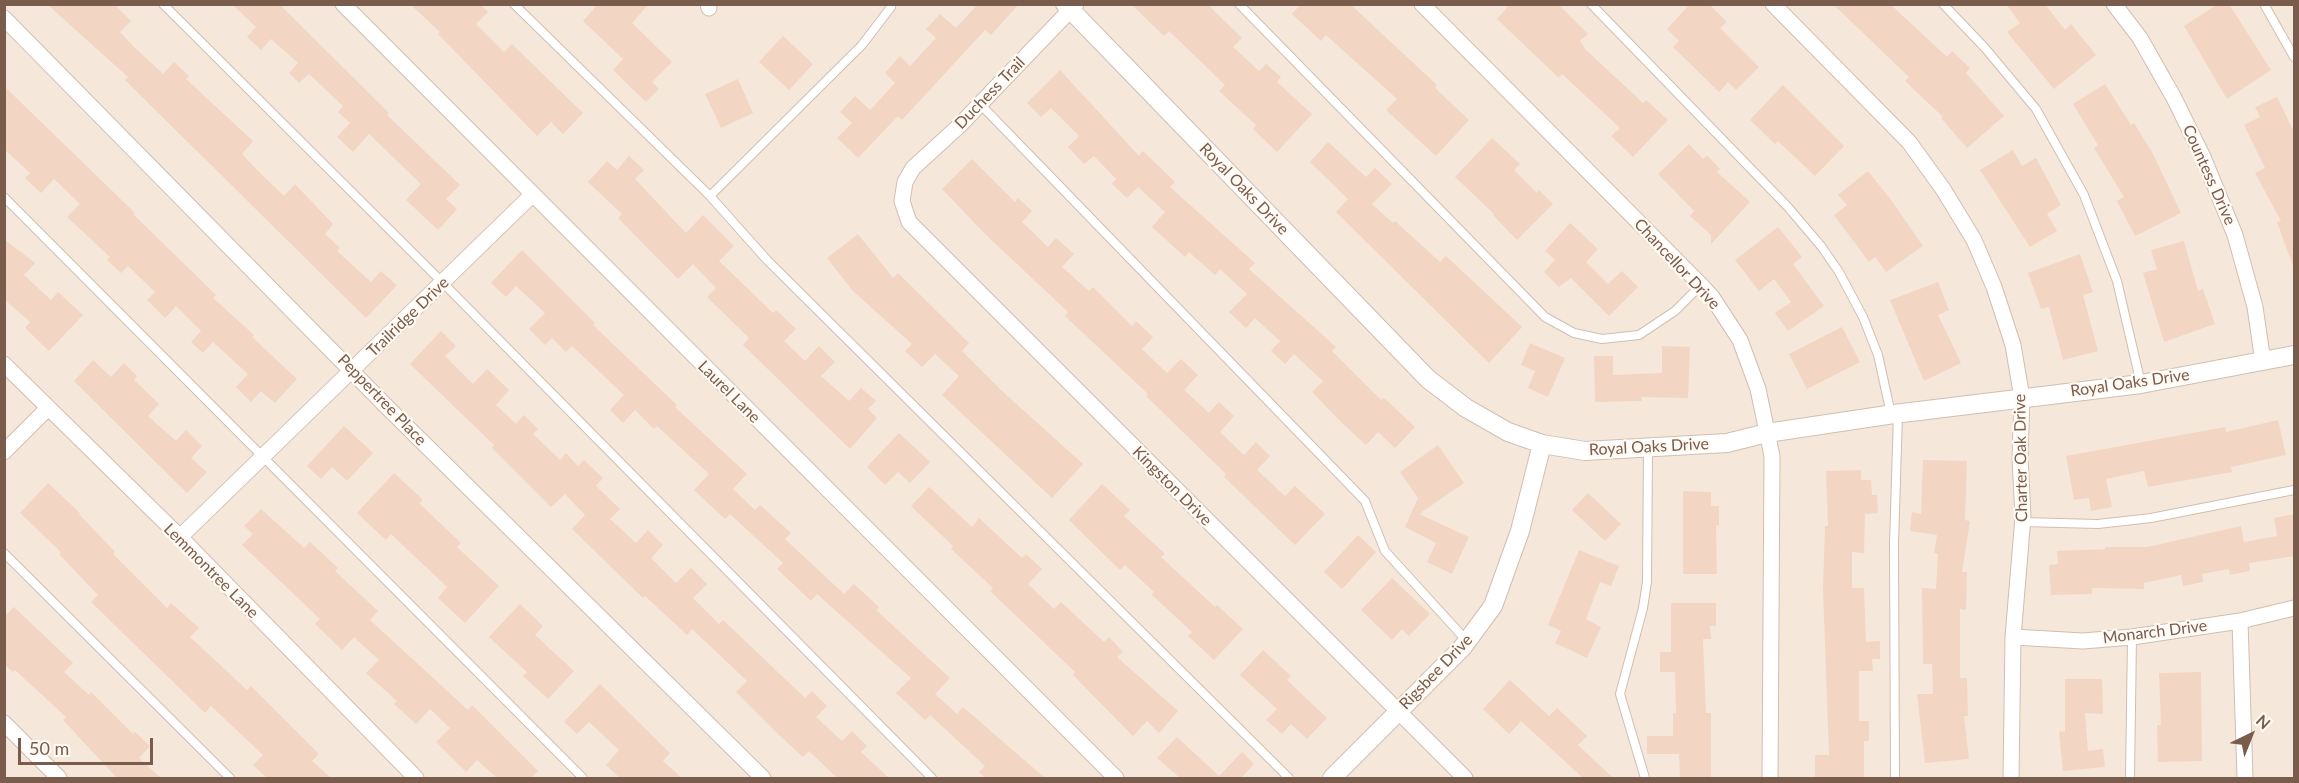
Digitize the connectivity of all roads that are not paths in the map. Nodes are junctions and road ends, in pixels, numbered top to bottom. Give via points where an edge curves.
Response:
1 (163, 4) edge
2 (343, 4) edge
3 (514, 4) edge
4 (1239, 4) edge
5 (1422, 4) edge
6 (1591, 4) edge
7 (1773, 4) edge
8 (1943, 4) edge
9 (2114, 4) edge
10 (2264, 4) edge
11 (891, 5) edge
12 (1070, 6) edge
13 (4, 18) edge
14 (2295, 57) edge
15 (980, 104) junction
16 (905, 182) joint
17 (532, 195) junction
18 (710, 196) junction
19 (4, 197) edge
20 (443, 283) junction
21 (1701, 285) junction
22 (2295, 355) edge
23 (2264, 362) junction
24 (4, 364) edge
25 (354, 370) junction
26 (2141, 384) junction
27 (2022, 398) junction
28 (48, 408) junction
29 (1895, 414) junction
30 (1767, 433) junction
31 (1542, 444) junction
32 (1648, 448) junction
33 (4, 452) edge
34 (263, 458) junction
35 (2295, 490) edge
36 (2022, 522) junction
37 (180, 537) junction
38 (4, 554) edge
39 (2295, 608) edge
40 (2240, 621) junction
41 (2013, 637) junction
42 (2132, 637) junction
43 (1468, 641) junction
44 (1398, 712) junction
45 (4, 723) edge
46 (59, 778) edge
47 (230, 778) edge
48 (416, 778) edge
49 (583, 778) edge
50 (763, 778) edge
51 (932, 778) edge
52 (1116, 778) edge
53 (1288, 778) edge
54 (1332, 778) edge
55 (1465, 778) edge
56 (1645, 778) edge
57 (1770, 778) edge
58 (1895, 778) edge
59 (2011, 778) edge
60 (2130, 778) edge
61 (2245, 778) edge

1 - 20 lane
2 - 17 street, Laurel Lane
3 - 18 lane
4 - 21 lane via 1545,316 1574,333 1602,339 1640,335 1675,311
5 - 21 street, Chancellor Drive
6 - 29 lane via 1821,246 1863,317
7 - 27 street, Charter Oak Drive via 1909,142 1943,189 1974,240 1994,287 2013,345
8 - 26 lane via 2036,109 2084,195 2117,281
9 - 23 street, Countess Drive via 2140,38 2203,157 2235,234 2256,307
10 - 14 lane
11 - 18 lane via 862,45
12 - 15 street, Duchess Trail
12 - 31 street, Royal Oaks Drive via 1428,379 1508,432
13 - 25 street, Peppertree Place
15 - 16 street, Duchess Trail via 922,159
15 - 43 lane via 1365,501 1384,551
16 - 44 street, Kingston Drive via 902,201 909,222
17 - 20 street, Trailridge Drive
17 - 52 street, Laurel Lane
18 - 53 lane via 767,260
19 - 34 lane
20 - 25 street, Trailridge Drive
20 - 51 lane
21 - 30 street, Chancellor Drive via 1740,340 1758,388
22 - 23 street, Royal Oaks Drive
23 - 26 street, Royal Oaks Drive
24 - 28 street, Lemmontree Lane
25 - 34 street, Trailridge Drive
25 - 50 street, Peppertree Place
26 - 27 street, Royal Oaks Drive
27 - 29 street, Royal Oaks Drive
27 - 36 street, Charter Oak Drive
28 - 33 street
28 - 37 street, Lemmontree Lane
29 - 30 street, Royal Oaks Drive
29 - 58 lane
30 - 32 street, Royal Oaks Drive via 1727,443
30 - 57 street, Chancellor Drive via 1772,456
31 - 32 street, Royal Oaks Drive via 1585,451
31 - 43 street, Rigsbee Drive via 1506,572 1493,606
32 - 56 lane via 1647,582 1620,694
34 - 37 street, Trailridge Drive
34 - 49 lane
35 - 36 lane via 2151,518 2098,524
36 - 41 street, Charter Oak Drive
37 - 48 street, Lemmontree Lane
38 - 47 lane
39 - 40 street, Monarch Drive
40 - 42 street, Monarch Drive
40 - 61 street
41 - 42 street, Monarch Drive via 2083,641
41 - 59 street, Charter Oak Drive
42 - 60 lane
43 - 44 street, Rigsbee Drive
44 - 54 street, Rigsbee Drive
44 - 55 street, Kingston Drive
45 - 46 street

